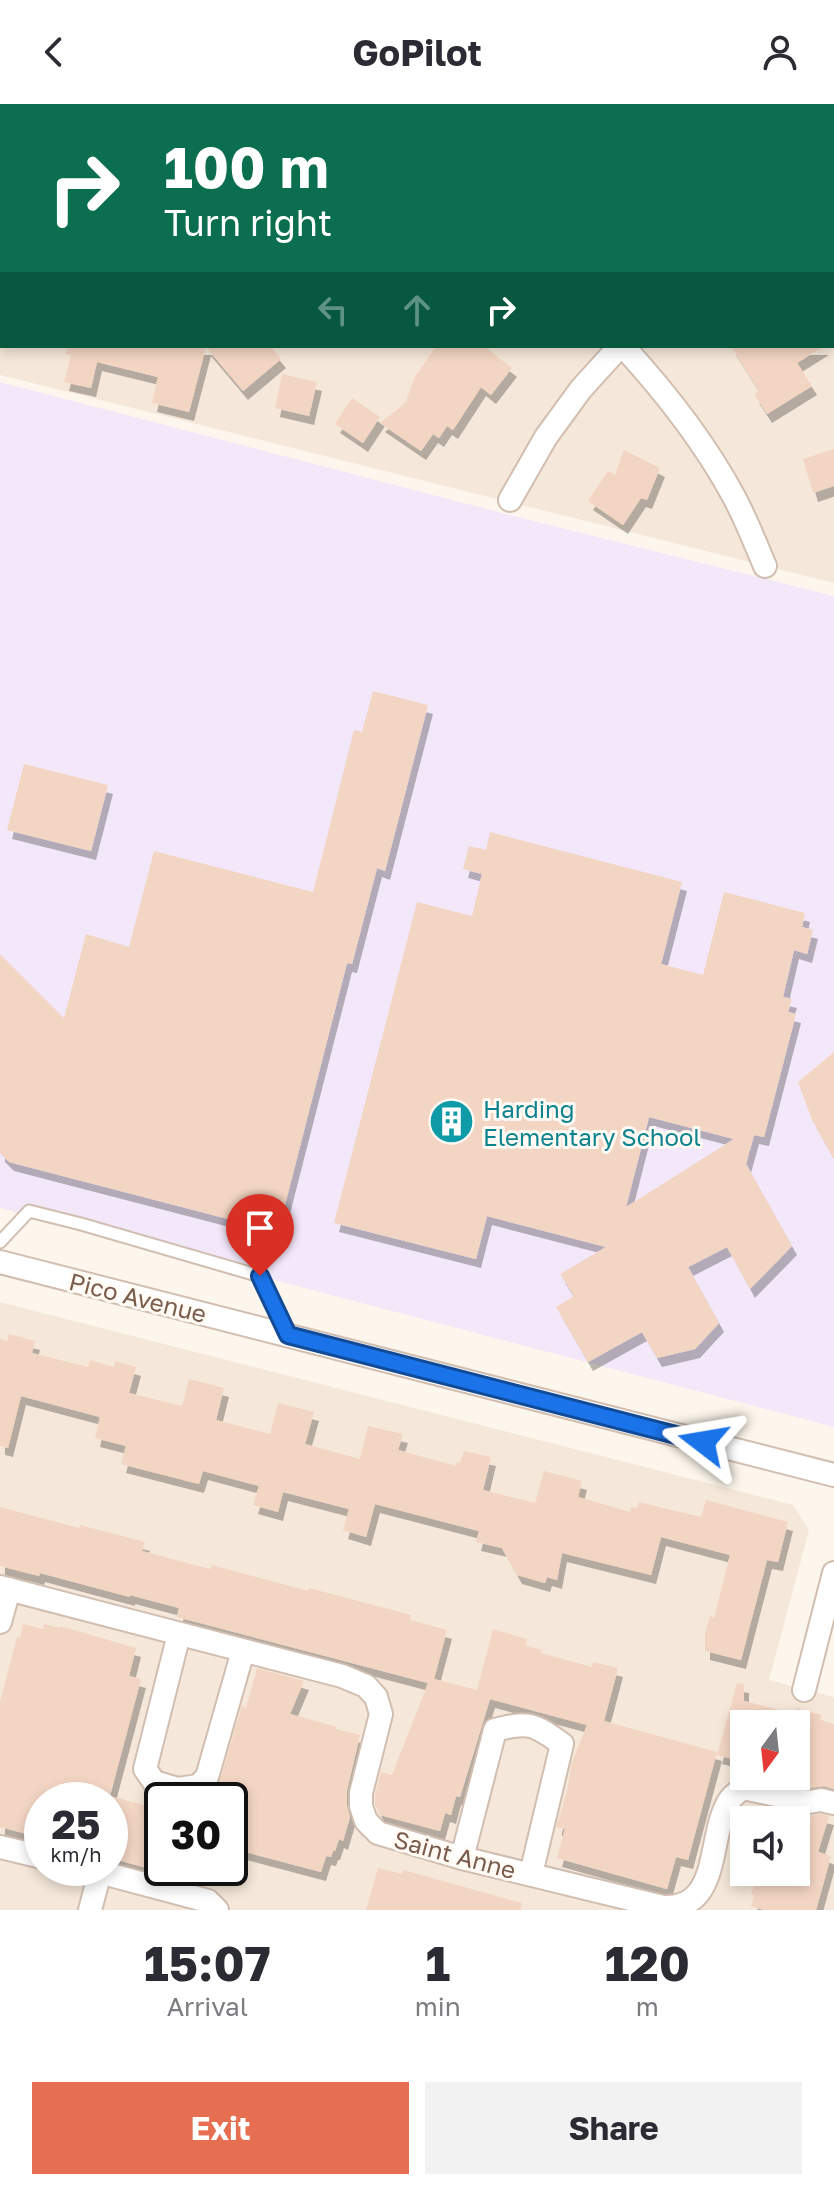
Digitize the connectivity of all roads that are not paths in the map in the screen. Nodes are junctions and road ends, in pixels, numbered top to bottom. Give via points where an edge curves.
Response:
1 (620, 348) edge
2 (624, 348) edge
3 (510, 500) dead end
4 (765, 566) dead end
5 (0, 1242) edge
6 (0, 1262) edge
7 (288, 1335) junction
8 (834, 1475) edge
9 (834, 1573) edge
10 (4, 1588) edge
11 (0, 1622) edge
12 (179, 1634) junction
13 (243, 1651) junction
14 (804, 1690) dead end
15 (834, 1803) edge
16 (0, 1847) edge
17 (24, 1853) edge
18 (462, 1858) junction
19 (531, 1874) junction
20 (128, 1880) edge
21 (91, 1886) edge
22 (594, 1900) edge
23 (90, 1910) edge
24 (217, 1910) edge

1 - 3 street via 546,437
2 - 4 street via 700,440
5 - 7 lane via 29,1211 260,1276
6 - 7 street, Pico Avenue
7 - 8 street, Pico Avenue
9 - 14 street
10 - 11 street
10 - 12 street, Saint Anne
12 - 13 street, Saint Anne
12 - 13 street via 145,1769 154,1782 178,1789 198,1786 207,1777
13 - 18 street, Saint Anne via 366,1686 381,1714 361,1793 366,1821 378,1833
15 - 22 street, Saint Anne via 743,1788 724,1812 703,1890 691,1903 677,1908
16 - 17 street
18 - 19 street, Saint Anne
18 - 19 street via 495,1730 519,1724 540,1728 562,1744
19 - 22 street, Saint Anne
20 - 24 street via 208,1901
21 - 23 street

